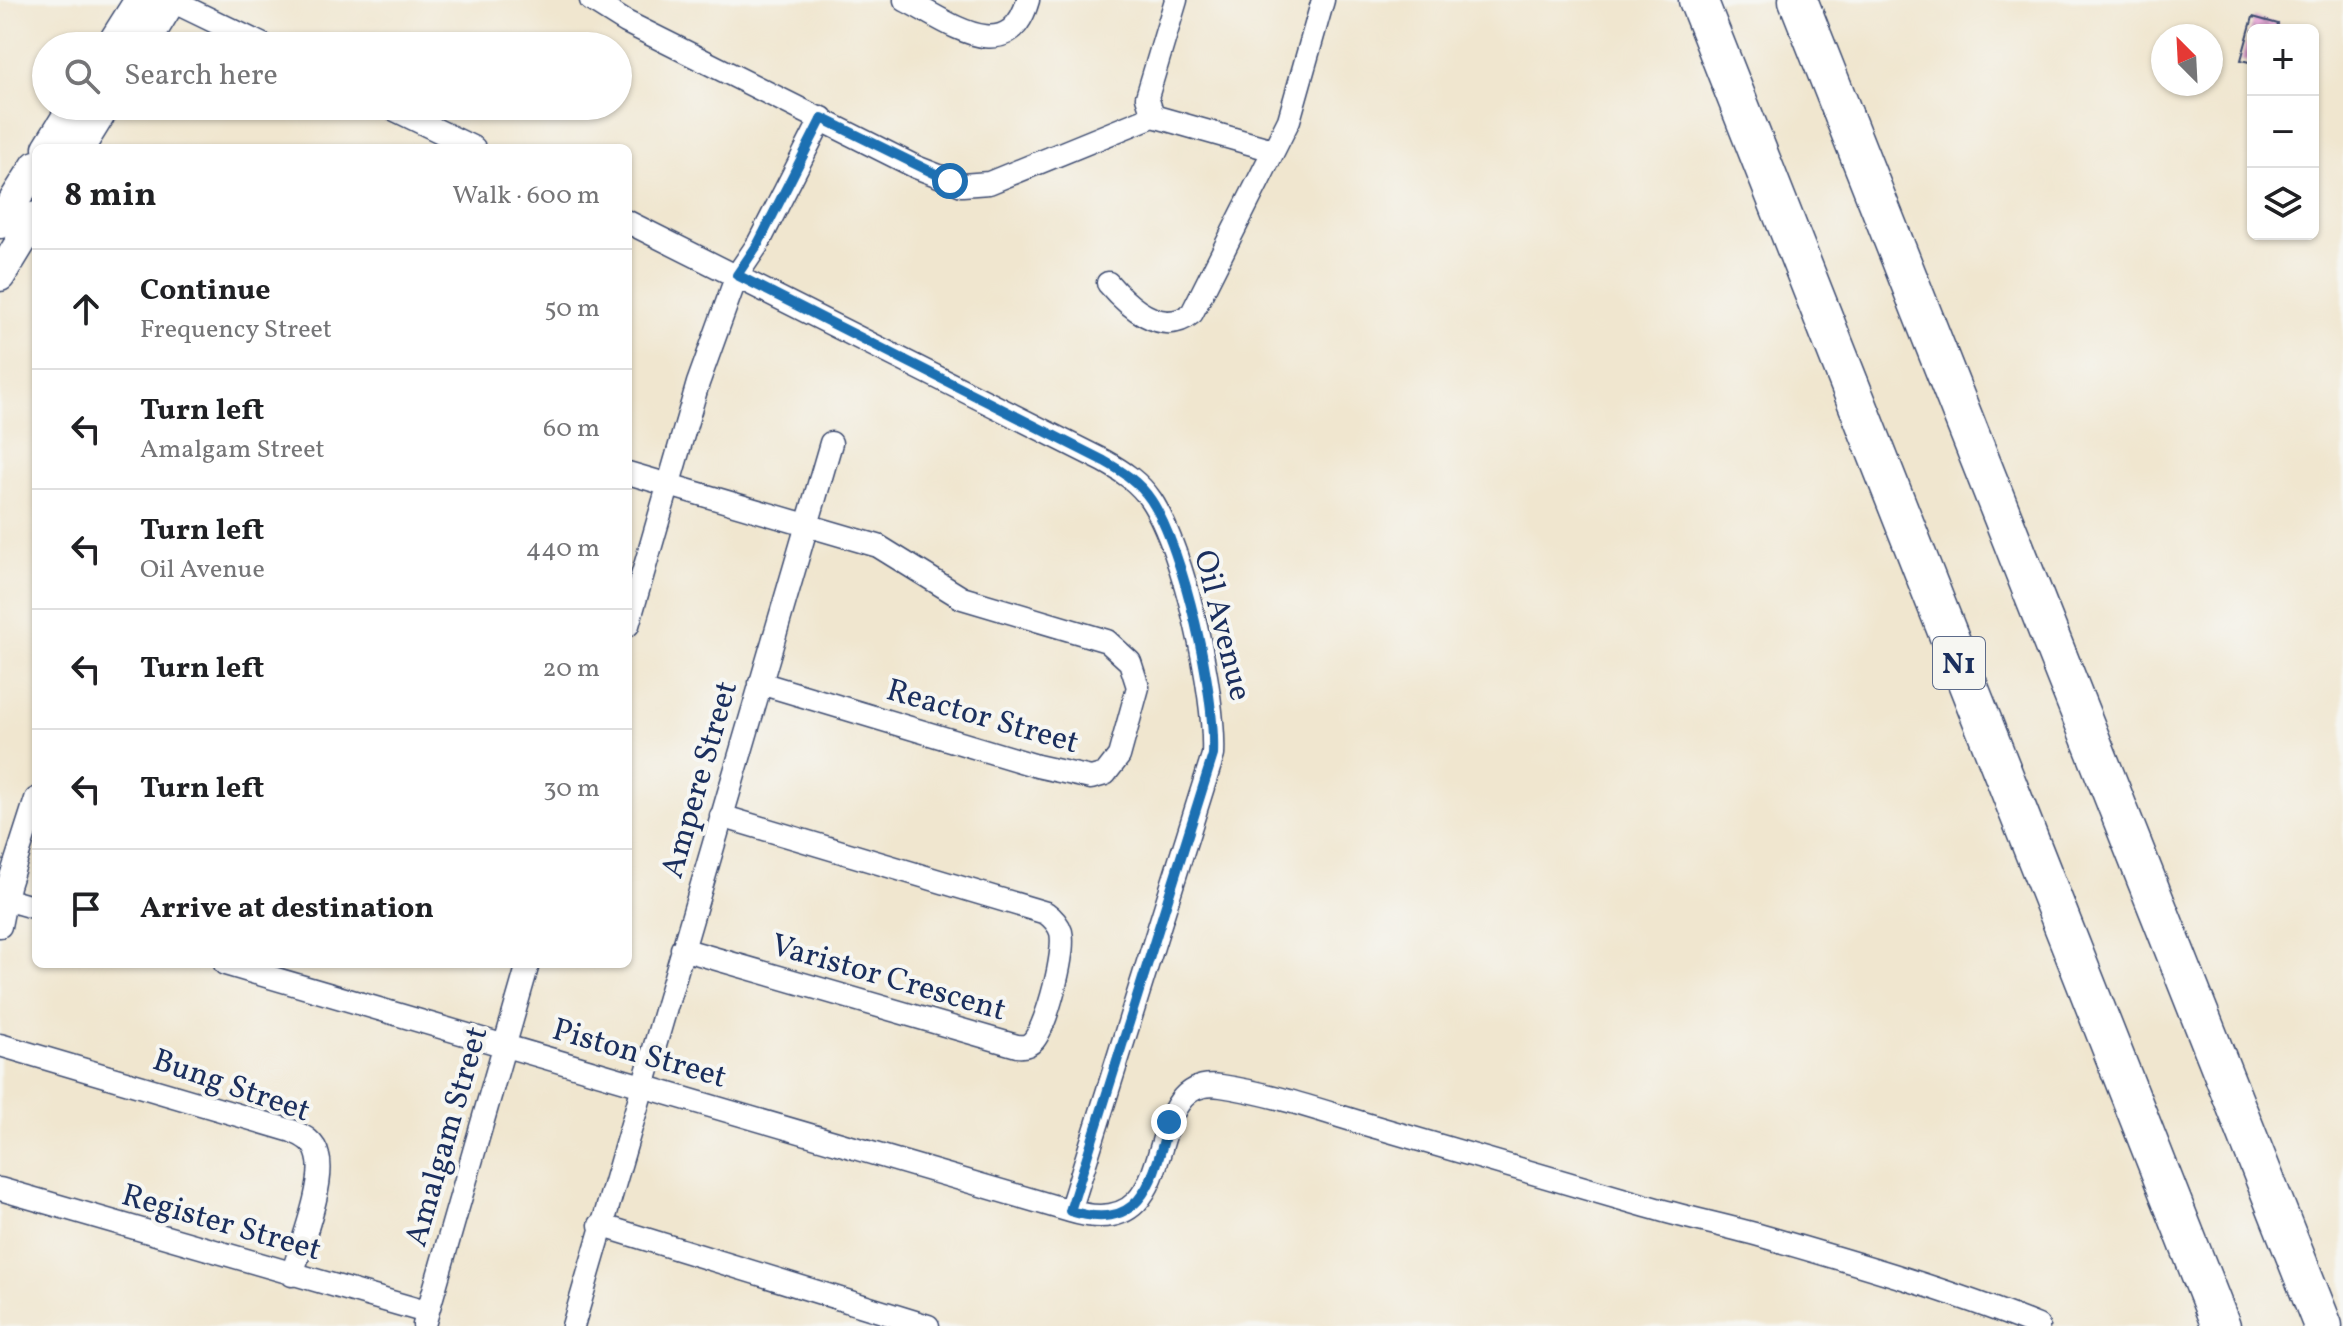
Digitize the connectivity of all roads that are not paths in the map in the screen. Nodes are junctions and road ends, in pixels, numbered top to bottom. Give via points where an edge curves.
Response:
1 (140, 0) edge
2 (170, 0) edge
3 (591, 0) edge
4 (905, 0) edge
5 (1028, 0) edge
6 (1176, 0) edge
7 (1323, 0) edge
8 (1698, 0) edge
9 (1798, 0) edge
10 (120, 32) edge
11 (151, 32) edge
12 (236, 32) edge
13 (1153, 116) junction
14 (822, 118) junction
15 (65, 120) edge
16 (96, 120) edge
17 (416, 120) edge
18 (50, 144) edge
19 (81, 144) edge
20 (466, 144) edge
21 (1273, 150) junction
22 (32, 172) edge
23 (0, 223) edge
24 (32, 224) edge
25 (632, 224) edge
26 (737, 275) junction
27 (0, 276) edge
28 (1108, 283) dead end
29 (831, 443) dead end
30 (632, 474) edge
31 (668, 484) junction
32 (805, 524) junction
33 (632, 611) edge
34 (760, 683) junction
35 (32, 811) edge
36 (721, 816) junction
37 (8, 900) junction
38 (32, 907) edge
39 (0, 926) edge
40 (682, 949) junction
41 (239, 968) edge
42 (527, 968) edge
43 (0, 1045) edge
44 (504, 1046) junction
45 (641, 1085) junction
46 (0, 1189) edge
47 (1070, 1211) junction
48 (600, 1225) junction
49 (292, 1275) junction
50 (425, 1319) edge
51 (573, 1326) edge
52 (928, 1326) edge
53 (2038, 1326) edge
54 (2221, 1326) edge
55 (2323, 1326) edge

1 - 10 main road
2 - 11 main road
2 - 12 street
3 - 14 street
4 - 5 street via 974,34 992,37 1018,24
6 - 13 street via 1147,97
7 - 21 street via 1289,120
8 - 54 highway, N1
9 - 55 highway
13 - 14 street via 975,186 916,167
13 - 21 street
14 - 26 street
15 - 18 main road
16 - 19 main road
17 - 20 street
21 - 28 street via 1187,317 1169,321 1141,313
22 - 23 main road
24 - 27 main road
25 - 26 street, Oil Avenue
26 - 31 street
26 - 47 street, Oil Avenue via 1121,470 1150,499 1167,531 1209,692 1213,755
29 - 32 street, Ampere Street
30 - 31 street, Reactor Street
31 - 32 street, Reactor Street
31 - 33 street
32 - 34 street, Ampere Street
32 - 34 street, Reactor Street via 887,550 962,598 1113,645 1130,662 1138,687 1128,730 1111,769 1084,778
34 - 36 street, Ampere Street
35 - 37 street
36 - 40 street, Ampere Street
36 - 40 street, Varistor Crescent via 1046,913 1056,921 1062,939 1047,1006 1035,1038 1017,1046
37 - 38 street
37 - 39 street
40 - 45 street, Ampere Street
41 - 44 street, Piston Street
42 - 44 street, Amalgam Street
43 - 49 street, Bung Street via 308,1139 320,1169
44 - 45 street, Piston Street
44 - 50 street, Amalgam Street
45 - 47 street, Piston Street
45 - 48 street, Ampere Street
46 - 49 street, Register Street
47 - 53 street via 1111,1216 1132,1208 1147,1189 1178,1103 1209,1084 1768,1238
48 - 51 street, Ampere Street
48 - 52 street
49 - 50 street, Register Street

